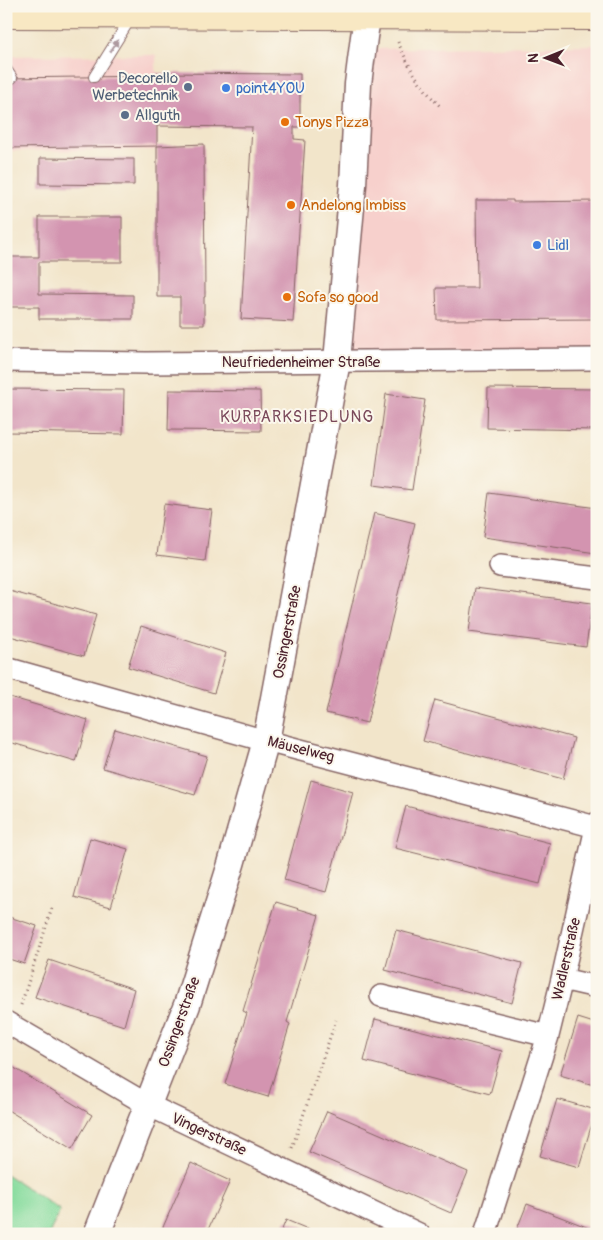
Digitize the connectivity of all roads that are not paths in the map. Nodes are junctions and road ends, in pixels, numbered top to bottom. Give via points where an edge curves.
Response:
1 (369, 11) edge
2 (6, 14) edge
3 (133, 14) junction
4 (597, 16) edge
5 (94, 77) dead end
6 (597, 359) edge
7 (6, 361) edge
8 (337, 361) junction
9 (500, 566) dead end
10 (597, 578) edge
11 (6, 668) edge
12 (266, 741) junction
13 (596, 825) edge
14 (562, 979) junction
15 (597, 987) edge
16 (381, 996) dead end
17 (10, 1024) edge
18 (548, 1036) junction
19 (148, 1105) junction
20 (98, 1234) edge
21 (419, 1234) edge
22 (485, 1234) edge

1 - 3 main road
1 - 4 main road
1 - 8 street, Ossingerstraße via 358,84
2 - 3 main road
5 -> 3 lane
6 - 8 street, Neufriedenheimer Straße
7 - 8 street, Neufriedenheimer Straße
8 - 12 street, Ossingerstraße
9 - 10 street
11 - 12 street, Mäuselweg
12 - 13 street, Mäuselweg
12 - 19 street, Ossingerstraße via 186,1005
13 - 14 street, Wadlerstraße
14 - 15 street
14 - 18 street, Wadlerstraße
16 - 18 street
17 - 19 street, Vingerstraße
18 - 22 street, Wadlerstraße
19 - 20 street, Ossingerstraße
19 - 21 street, Vingerstraße

